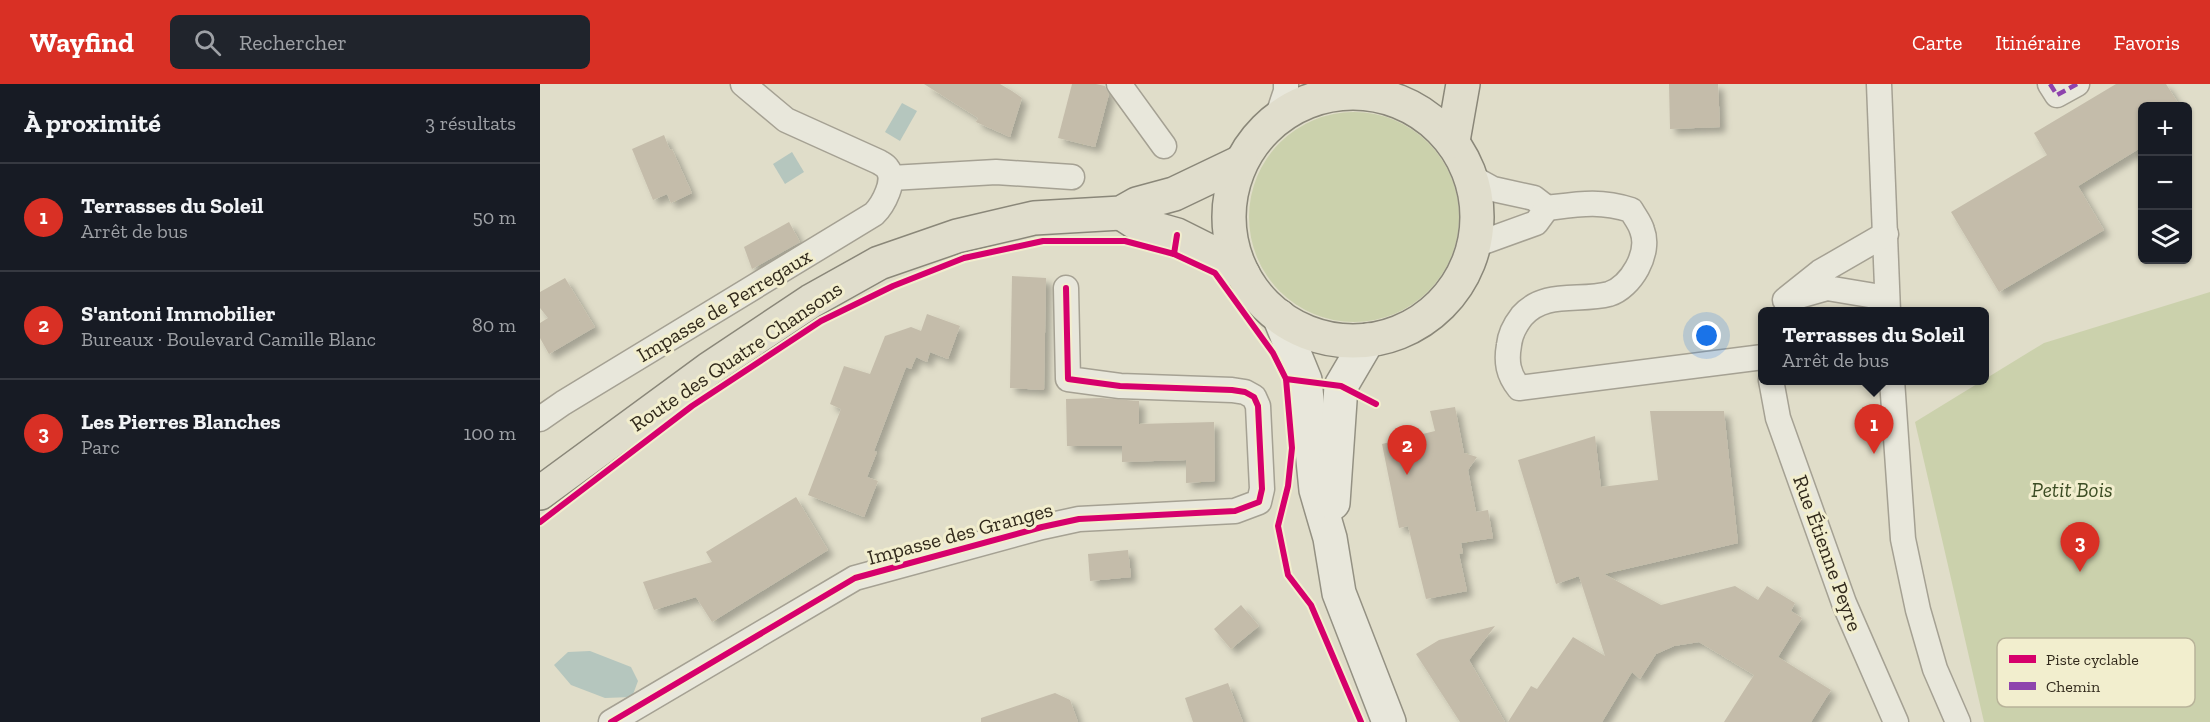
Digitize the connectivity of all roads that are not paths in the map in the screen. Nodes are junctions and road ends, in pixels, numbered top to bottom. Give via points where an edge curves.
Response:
1 (743, 84) edge
2 (1119, 84) edge
3 (1286, 84) edge
4 (1463, 84) edge
5 (1879, 84) edge
6 (2050, 84) edge
7 (2077, 84) edge
8 (1344, 88) edge
9 (1393, 90) edge
10 (1277, 118) junction
11 (1453, 141) junction
12 (1164, 146) dead end
13 (1241, 162) junction
14 (1072, 177) dead end
15 (891, 178) junction
16 (1473, 178) junction
17 (1547, 208) junction
18 (1121, 213) junction
19 (1886, 234) junction
20 (1475, 245) junction
21 (1243, 274) junction
22 (1066, 288) dead end
23 (1888, 305) edge
24 (1782, 306) edge
25 (1279, 316) junction
26 (1368, 340) junction
27 (1758, 358) edge
28 (1772, 385) edge
29 (1892, 385) edge
30 (540, 419) edge
31 (540, 493) edge
32 (1330, 538) junction
33 (611, 722) edge
34 (1389, 722) edge
35 (1896, 722) edge
36 (1958, 722) edge

1 - 15 street via 786,120 879,162 888,168
2 - 12 street
3 - 10 street
4 - 11 main road
5 - 19 street
6 - 7 street via 2057,95
8 - 9 main road
8 - 10 main road
9 - 11 main road
10 - 13 main road
11 - 16 main road
13 - 18 main road, Route des Quatre Chansons via 1174,194 1137,204
13 - 21 main road via 1230,198 1231,237
14 - 15 street via 996,172
15 - 30 street, Impasse de Perregaux via 884,202 874,214
16 - 17 street via 1493,189 1534,198
16 - 20 main road via 1478,212
17 - 20 street via 1536,223
17 - 27 street via 1590,202 1631,210 1644,232 1643,250 1632,277 1609,294 1554,299 1528,309 1510,335 1508,352 1509,373 1519,388
18 - 21 main road via 1138,225 1177,235
18 - 31 main road, Route des Quatre Chansons via 1034,218 957,236 879,263 811,301 709,369
19 - 23 street
19 - 24 street via 1820,272
20 - 26 main road via 1461,280 1437,309 1404,330
21 - 25 main road via 1258,297
22 - 33 street, Impasse des Granges via 1068,379 1120,386 1232,390 1254,397 1258,406 1262,489 1258,502 1235,511 1079,519 855,578
23 - 24 street via 1827,288
25 - 26 main road via 1307,332 1337,340
25 - 32 main road via 1305,380 1316,490
26 - 32 main road via 1341,386
28 - 35 street, Rue Étienne Peyre via 1778,418 1844,603
29 - 36 street via 1903,539 1929,650
32 - 34 main road via 1339,592

